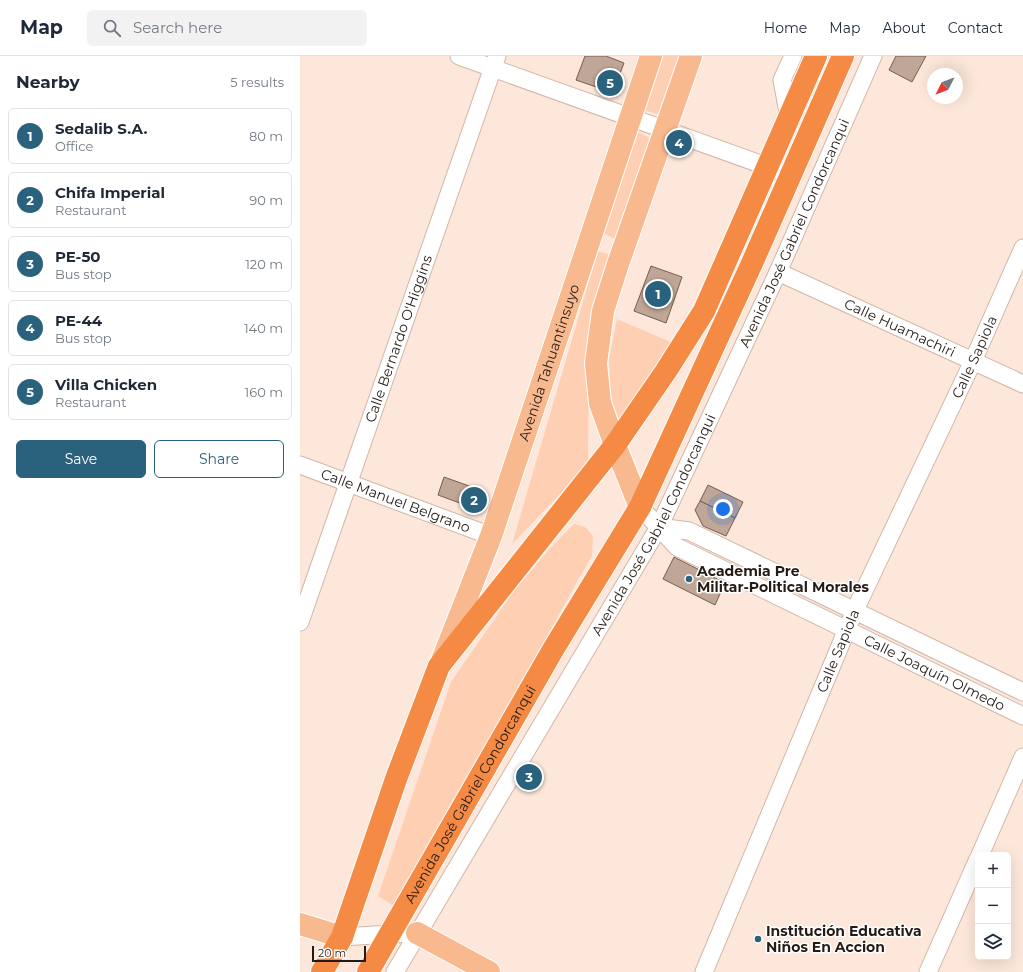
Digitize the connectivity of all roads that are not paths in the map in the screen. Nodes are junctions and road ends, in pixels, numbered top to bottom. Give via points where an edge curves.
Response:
1 (459, 56) edge
2 (651, 56) edge
3 (691, 56) edge
4 (793, 56) edge
5 (816, 56) edge
6 (843, 56) edge
7 (873, 56) edge
8 (495, 62) edge
9 (631, 117) junction
10 (789, 118) junction
11 (666, 130) junction
12 (768, 166) junction
13 (791, 174) junction
14 (591, 237) junction
15 (1023, 248) edge
16 (622, 250) junction
17 (778, 272) junction
18 (973, 361) junction
19 (1023, 384) edge
20 (615, 445) junction
21 (300, 465) edge
22 (349, 483) junction
23 (640, 507) junction
24 (658, 527) junction
25 (491, 536) junction
26 (855, 610) junction
27 (300, 622) edge
28 (847, 629) junction
29 (439, 666) junction
30 (1023, 692) edge
31 (1023, 716) edge
32 (1023, 757) edge
33 (981, 852) edge
34 (975, 866) edge
35 (300, 924) edge
36 (417, 933) junction
37 (390, 934) junction
38 (342, 937) junction
39 (322, 972) edge
40 (368, 972) edge
41 (395, 972) edge
42 (489, 972) edge
43 (704, 972) edge
44 (928, 972) edge

1 - 8 street
2 - 9 main road, Avenida Tahuantinsuyo
3 - 11 main road
4 - 10 street via 782,80
5 - 10 highway
6 - 13 highway, Avenida José Gabriel Condorcanqui
7 - 17 street, Avenida José Gabriel Condorcanqui
8 - 9 street
8 - 22 street, Calle Bernardo O'Higgins
9 - 11 street
9 - 14 main road, Avenida Tahuantinsuyo
10 - 12 highway
11 - 12 street
11 - 16 main road
12 - 13 street
12 - 20 highway via 704,311
13 - 23 highway, Avenida José Gabriel Condorcanqui
14 - 16 main road
14 - 25 main road, Avenida Tahuantinsuyo
15 - 18 street, Calle Sapiola
16 - 20 main road via 603,311 596,363 600,403
17 - 18 street, Calle Huamachiri
17 - 24 street, Avenida José Gabriel Condorcanqui
18 - 19 street, Calle Huamachiri
18 - 26 street, Calle Sapiola
20 - 23 main road
20 - 29 highway
21 - 22 street, Calle Manuel Belgrano
22 - 25 street, Calle Manuel Belgrano
22 - 27 street, Calle Bernardo O'Higgins
23 - 24 street, Calle Joaquín Olmedo
23 - 37 highway, Avenida José Gabriel Condorcanqui via 554,648
24 - 26 street, Calle Joaquín Olmedo via 689,531
24 - 28 street, Calle Joaquín Olmedo via 677,547
24 - 36 street, Avenida José Gabriel Condorcanqui
25 - 29 main road, Avenida Tahuantinsuyo
26 - 28 street, Calle Sapiola
26 - 30 street, Calle Joaquín Olmedo
28 - 31 street, Calle Joaquín Olmedo
28 - 43 street, Calle Sapiola
29 - 38 highway via 396,779
32 - 33 street
34 - 44 street
35 - 38 main road
36 - 37 street
36 - 41 street, Avenida José Gabriel Condorcanqui
36 - 42 main road
37 - 38 street
37 - 40 highway, Avenida José Gabriel Condorcanqui
38 - 39 highway

